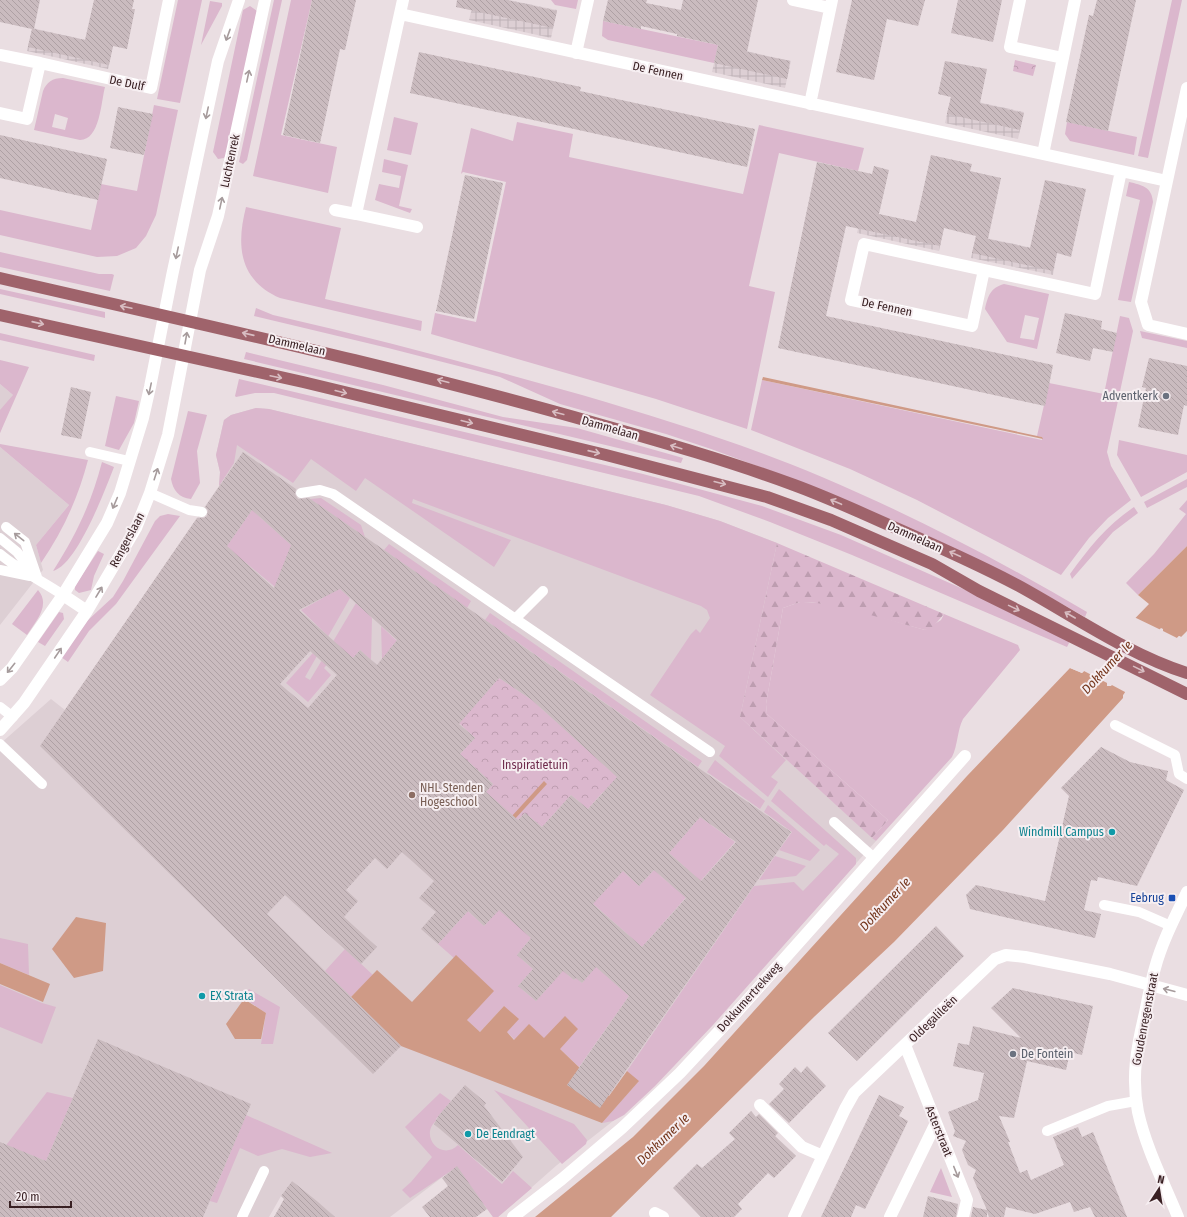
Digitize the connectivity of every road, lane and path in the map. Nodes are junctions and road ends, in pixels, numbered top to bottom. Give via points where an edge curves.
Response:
1 (170, 0) edge
2 (239, 0) edge
3 (265, 0) edge
4 (403, 0) edge
5 (588, 0) edge
6 (793, 0) edge
7 (1020, 0) edge
8 (1075, 0) edge
9 (831, 4) edge
10 (400, 14) junction
11 (576, 53) junction
12 (0, 55) edge
13 (1063, 58) junction
14 (40, 63) junction
15 (1187, 88) edge
16 (810, 104) junction
17 (0, 113) edge
18 (1181, 142) edge
19 (1043, 154) junction
20 (1121, 171) junction
21 (1167, 181) junction
22 (335, 210) dead end
23 (356, 214) junction
24 (417, 227) dead end
25 (984, 270) junction
26 (0, 278) edge
27 (0, 314) edge
28 (164, 316) junction
29 (189, 321) junction
30 (1187, 334) edge
31 (157, 351) junction
32 (183, 356) junction
33 (90, 452) dead end
34 (129, 461) junction
35 (150, 493) junction
36 (301, 493) dead end
37 (202, 512) dead end
38 (6, 527) dead end
39 (0, 538) edge
40 (0, 554) edge
41 (0, 570) edge
42 (37, 577) junction
43 (543, 591) dead end
44 (63, 595) junction
45 (87, 611) junction
46 (515, 618) junction
47 (1187, 673) edge
48 (0, 680) edge
49 (1187, 694) edge
50 (0, 707) edge
51 (13, 717) junction
52 (1115, 725) dead end
53 (0, 730) edge
54 (0, 744) edge
55 (710, 752) dead end
56 (965, 756) dead end
57 (1187, 779) edge
58 (42, 784) dead end
59 (834, 822) dead end
60 (874, 858) junction
61 (1187, 892) edge
62 (1104, 905) dead end
63 (1171, 926) junction
64 (1151, 986) junction
65 (1187, 995) edge
66 (905, 1045) junction
67 (1136, 1101) junction
68 (760, 1105) dead end
69 (936, 1123) junction
70 (1047, 1131) dead end
71 (823, 1156) junction
72 (264, 1170) dead end
73 (242, 1217) edge
74 (513, 1217) edge
75 (794, 1217) edge
76 (890, 1217) edge
77 (963, 1217) edge
78 (1178, 1217) edge

1 - 14 street, De Dulf via 151,88
2 -> 28 street via 218,61
29 -> 3 street, Luchtenrek via 200,270 218,216
4 - 10 street
5 - 11 street
6 - 9 street
7 - 13 street via 1010,47
8 - 13 street
9 - 16 street
10 - 11 street, De Fennen
10 - 23 street
11 - 16 street, De Fennen
12 - 14 street, De Dulf
13 - 19 street
14 - 17 street via 27,119
15 - 18 street
16 - 19 street, De Fennen
18 - 21 street
19 - 20 street, De Fennen
20 - 21 street, De Fennen
20 - 25 street, De Fennen via 1095,294
21 - 30 street via 1140,302 1148,325
22 - 23 street
23 - 24 street
25 - 25 street, De Fennen via 972,326 852,300 864,244
28 -> 26 main road, Dammelaan
27 -> 31 main road, Dammelaan
28 - 29 main road, Dammelaan
28 - 31 street
32 -> 29 street, Rengerslaan
47 -> 29 main road, Dammelaan via 1104,634 982,567 909,533 786,482 636,435 429,378
31 - 32 main road, Dammelaan
31 -> 34 street via 143,418
35 -> 32 street, Rengerslaan via 168,435
32 -> 49 main road, Dammelaan via 303,382 606,455 767,497 830,520 932,564 979,591
33 - 34 lane
34 -> 44 street via 120,493 107,523
35 - 37 lane via 189,510
45 -> 35 street, Rengerslaan via 136,528
36 - 46 lane via 320,490 333,494
42 -> 38 lane via 25,542
39 - 42 lane via 17,552
40 - 42 lane via 9,562
41 - 42 lane
42 - 44 lane
43 - 46 lane
44 - 45 street
44 -> 48 street via 12,668
51 -> 45 street, Rengerslaan
46 - 55 lane
50 - 51 lane
51 - 53 street, Rengerslaan
52 - 57 lane via 1175,755 1179,774
54 - 58 lane
56 - 60 street, Dokkumertrekweg
59 - 60 lane
60 - 74 street, Dokkumertrekweg via 706,1046 674,1078 622,1128
61 - 63 street, Goudenregenstraat
62 - 63 lane via 1139,912
63 - 64 street, Goudenregenstraat
65 -> 64 street, Oldegalileën
64 - 66 street, Oldegalileën via 1110,974 1006,955 995,959
64 - 67 street, Goudenregenstraat via 1135,1059
66 - 69 street, Asterstraat
66 - 71 street, Oldegalileën via 854,1094
67 - 70 lane via 1108,1106
67 - 78 street, Goudenregenstraat via 1148,1144
68 - 71 street via 802,1147
69 - 76 street
69 -> 77 street, Asterstraat via 967,1200
71 - 75 street, Oldegalileën
72 - 73 lane

